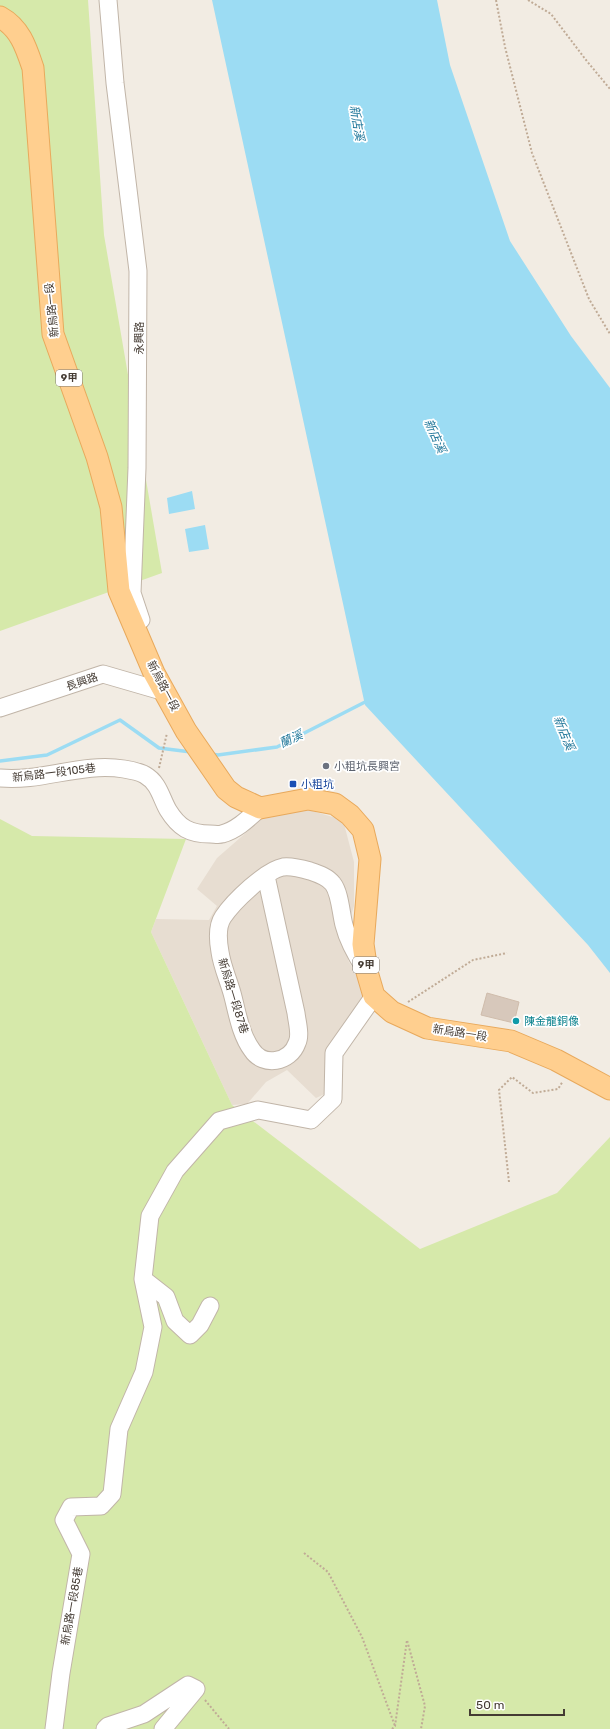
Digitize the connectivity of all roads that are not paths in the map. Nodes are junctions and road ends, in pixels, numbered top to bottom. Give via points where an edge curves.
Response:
1 (108, 0) edge
2 (0, 17) edge
3 (154, 674) junction
4 (165, 692) junction
5 (0, 708) edge
6 (0, 778) edge
7 (260, 808) junction
8 (266, 876) junction
9 (367, 972) junction
10 (374, 996) junction
11 (610, 1089) edge
12 (143, 1280) junction
13 (210, 1306) dead end
14 (54, 1729) edge
15 (105, 1729) edge
16 (163, 1729) edge

1 - 3 street, 永興路 via 115,83 138,271 137,468 132,593 153,646
2 - 3 main road, 新烏路一段 / 9甲 via 14,27 24,41 33,68 53,334 97,457 111,507 119,591
3 - 4 main road, 新烏路一段 / 9甲
4 - 5 street, 長興路 via 103,674
4 - 7 main road, 新烏路一段 / 9甲 via 177,730 226,789 236,797
6 - 7 street, 新烏路一段105巷 via 41,776 108,767 145,775 157,786 168,810 180,826 196,834 222,834 240,826
7 - 9 main road, 9甲 via 308,799 335,804 350,815 362,830 370,859 363,944
8 - 8 street, 新烏路一段87巷 via 226,913 218,931 220,952 244,1036 259,1058 267,1061 290,1055 298,1043 298,1036 296,1013
8 - 9 street, 新烏路一段87巷 via 283,867 326,877 336,891 344,926 355,954
9 - 10 main road, 9甲
10 - 11 main road, 新烏路一段 via 392,1012 427,1028 511,1041
10 - 12 street, 新烏路一段85巷 via 334,1053 333,1099 311,1120 258,1110 218,1122 175,1171 150,1216
12 - 13 street via 166,1297 175,1322 190,1335 200,1325
12 - 14 street, 新烏路一段85巷 via 153,1327 144,1372 119,1429 112,1494 102,1506 71,1507 64,1520 81,1554
15 - 16 street via 144,1714 188,1685 196,1689

